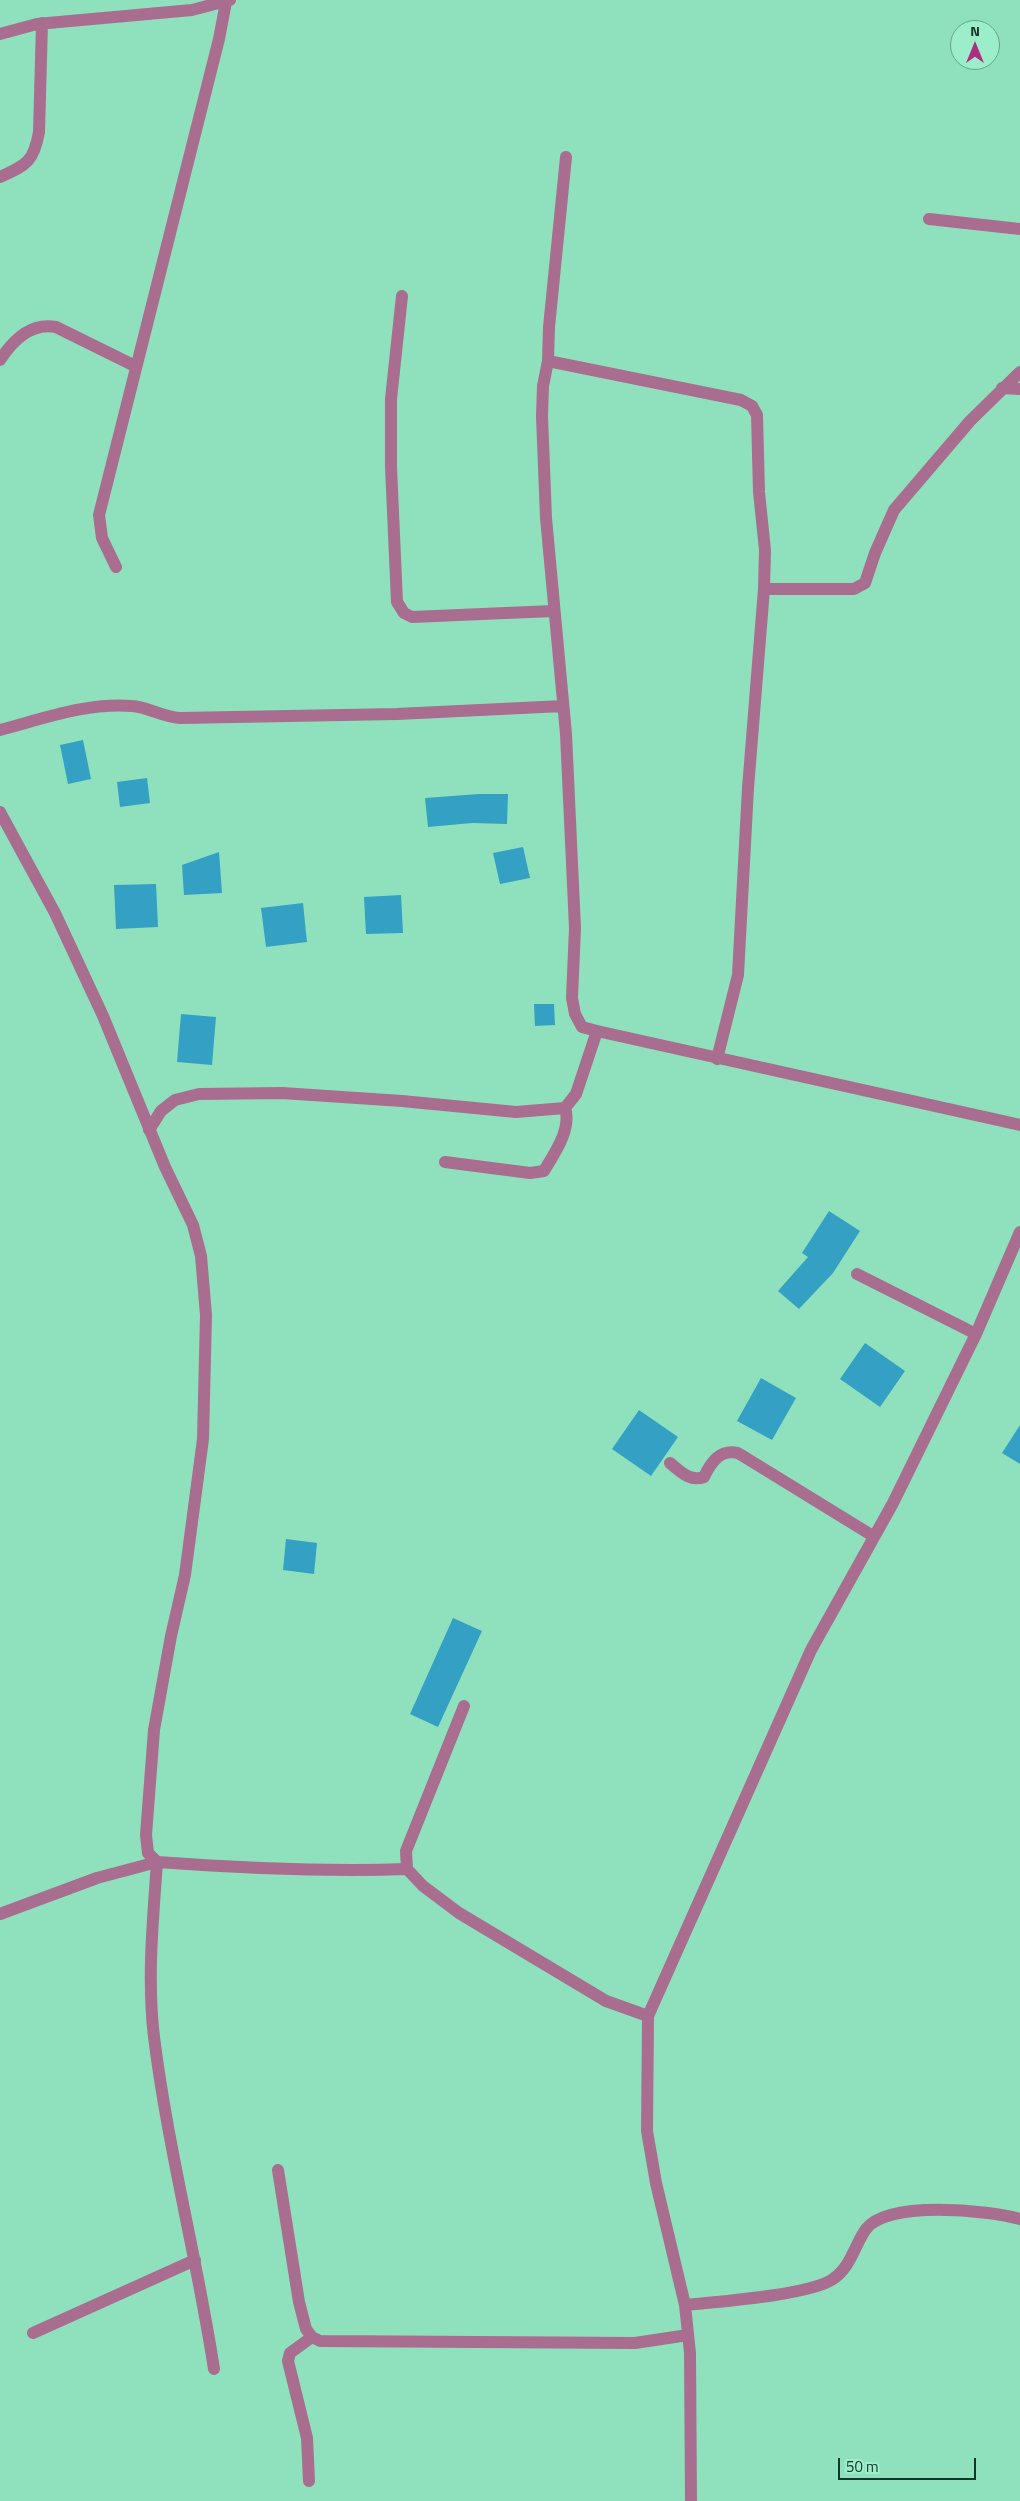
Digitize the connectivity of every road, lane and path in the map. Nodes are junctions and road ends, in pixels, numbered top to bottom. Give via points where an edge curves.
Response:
1 (228, 1) edge
2 (42, 23) junction
3 (0, 34) edge
4 (566, 157) dead end
5 (0, 177) edge
6 (929, 219) dead end
7 (1020, 229) edge
8 (402, 296) dead end
9 (4, 346) edge
10 (0, 360) edge
11 (548, 361) junction
12 (135, 366) junction
13 (1020, 372) edge
14 (1002, 388) junction
15 (1020, 389) edge
16 (116, 568) dead end
17 (764, 588) junction
18 (554, 611) junction
19 (563, 706) junction
20 (0, 730) edge
21 (0, 812) edge
22 (596, 1031) junction
23 (717, 1059) junction
24 (565, 1108) junction
25 (1020, 1125) edge
26 (149, 1130) junction
27 (445, 1162) dead end
28 (1020, 1232) edge
29 (857, 1274) dead end
30 (976, 1334) junction
31 (670, 1463) dead end
32 (873, 1536) junction
33 (464, 1706) dead end
34 (157, 1862) junction
35 (407, 1870) junction
36 (0, 1914) edge
37 (648, 2016) junction
38 (278, 2170) dead end
39 (1020, 2219) edge
40 (195, 2260) junction
41 (685, 2304) junction
42 (33, 2333) dead end
43 (688, 2335) junction
44 (312, 2337) junction
45 (214, 2369) dead end
46 (309, 2481) dead end
47 (692, 2501) edge

1 - 2 street via 166,13
1 - 12 street
2 - 3 street
2 - 5 street via 37,146 23,167
4 - 11 street
6 - 7 street
8 - 18 street via 391,399 397,602 404,613 412,617
9 - 10 street
9 - 12 street via 44,325 56,327
11 - 17 street via 741,400 752,406 757,415 759,492 765,550
11 - 18 street via 542,416
12 - 16 street via 99,515 102,538
13 - 14 street
14 - 15 street
14 - 17 street via 964,427 894,510 865,583 854,590
17 - 23 street via 738,975
18 - 19 street
19 - 20 street via 397,714 180,718 123,706 73,711
19 - 22 street via 575,928 572,998 582,1027
21 - 26 street via 99,1007
22 - 23 street
22 - 24 street via 576,1094
23 - 25 street
24 - 26 street via 516,1112 282,1093 199,1094 175,1100 161,1111
24 - 27 street via 568,1116 566,1127 544,1171 530,1173
26 - 34 street via 193,1226 201,1256 206,1315 203,1439 185,1575 170,1636 154,1730 147,1803 148,1853
28 - 30 street
29 - 30 street
30 - 32 street via 893,1503
31 - 32 street via 697,1480 704,1477 721,1454 729,1451 738,1453
32 - 37 street via 811,1650
33 - 35 street via 406,1851
34 - 35 street via 333,1872
34 - 36 street via 97,1878
34 - 40 street via 152,1972 154,2036 177,2181
35 - 37 street via 459,1912 606,2001
37 - 41 street via 647,2130 656,2183
38 - 44 street via 299,2302 306,2329
39 - 41 street via 964,2210 912,2210 882,2218 867,2228 847,2268 818,2287 724,2302
40 - 42 street
40 - 45 street
41 - 43 street
43 - 44 street via 635,2343 331,2342
43 - 47 street
44 - 46 street via 290,2353 288,2361 308,2438

